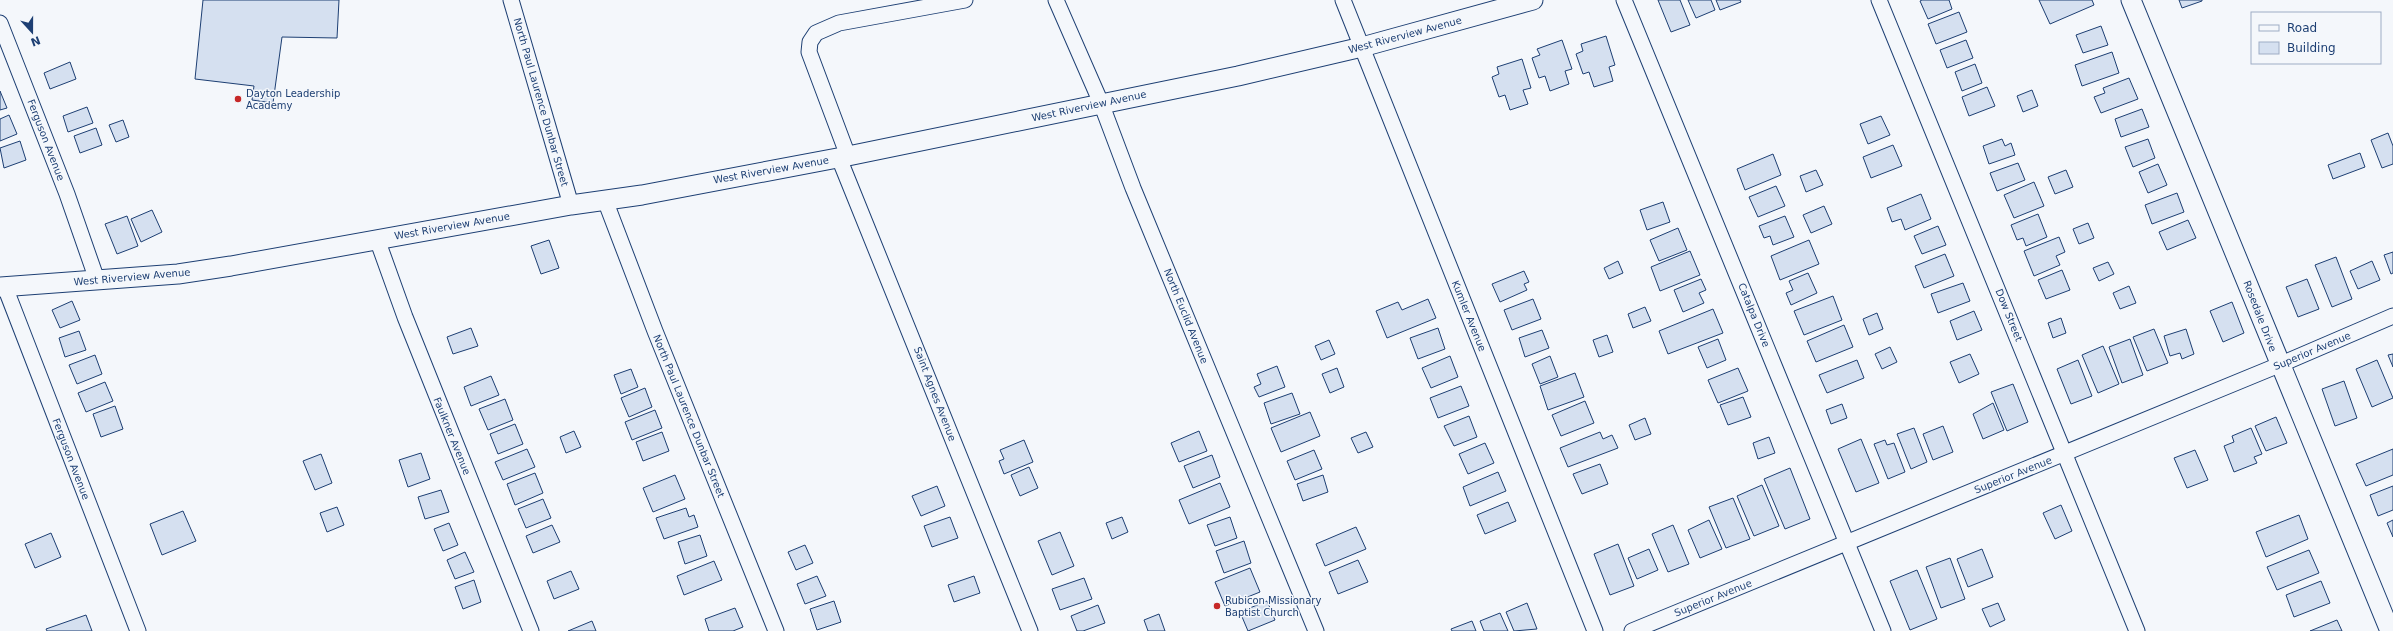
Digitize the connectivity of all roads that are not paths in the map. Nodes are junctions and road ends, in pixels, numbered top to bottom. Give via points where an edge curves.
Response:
1 (511, 0) edge
2 (965, 0) edge
3 (1056, 0) edge
4 (1343, 0) edge
5 (1533, 0) edge
6 (1624, 0) edge
7 (1879, 0) edge
8 (2131, 0) edge
9 (0, 23) edge
10 (1362, 47) junction
11 (1101, 103) junction
12 (843, 157) junction
13 (605, 200) junction
14 (571, 205) junction
15 (377, 239) junction
16 (97, 280) junction
17 (3, 287) edge
18 (2393, 316) edge
19 (2280, 365) junction
20 (2064, 454) junction
21 (1847, 543) junction
22 (138, 631) edge
23 (531, 631) edge
24 (776, 631) edge
25 (1030, 631) edge
26 (1316, 631) edge
27 (1595, 631) edge
28 (1632, 631) edge
29 (1883, 631) edge
30 (2137, 631) edge
31 (2390, 631) edge

1 - 14 street, North Paul Laurence Dunbar Street
2 - 12 street, Saint Agnes Avenue via 839,23 816,33 810,42 809,52
3 - 11 street, North Euclid Avenue
4 - 10 street, Kumler Avenue
5 - 10 street, West Riverview Avenue
6 - 21 street, Catalpa Drive
7 - 20 street, Dow Street
8 - 19 street, Rosedale Drive
9 - 16 street, Ferguson Avenue via 67,194
10 - 11 street, West Riverview Avenue via 1238,76
10 - 27 street, Kumler Avenue
11 - 12 street, West Riverview Avenue
11 - 26 street, North Euclid Avenue via 1135,194
12 - 13 street, West Riverview Avenue
12 - 25 street, Saint Agnes Avenue
13 - 14 street, West Riverview Avenue
13 - 24 street, North Paul Laurence Dunbar Street via 660,345
14 - 15 street, West Riverview Avenue
15 - 16 street, West Riverview Avenue via 178,274
15 - 23 street, Faulkner Avenue via 410,330
16 - 17 street, West Riverview Avenue
17 - 22 street, Ferguson Avenue
18 - 19 street, Superior Avenue
19 - 20 street, Superior Avenue
19 - 31 street, Rosedale Drive
20 - 21 street, Superior Avenue
20 - 30 street, Dow Street
21 - 28 street, Superior Avenue
21 - 29 street, Catalpa Drive

